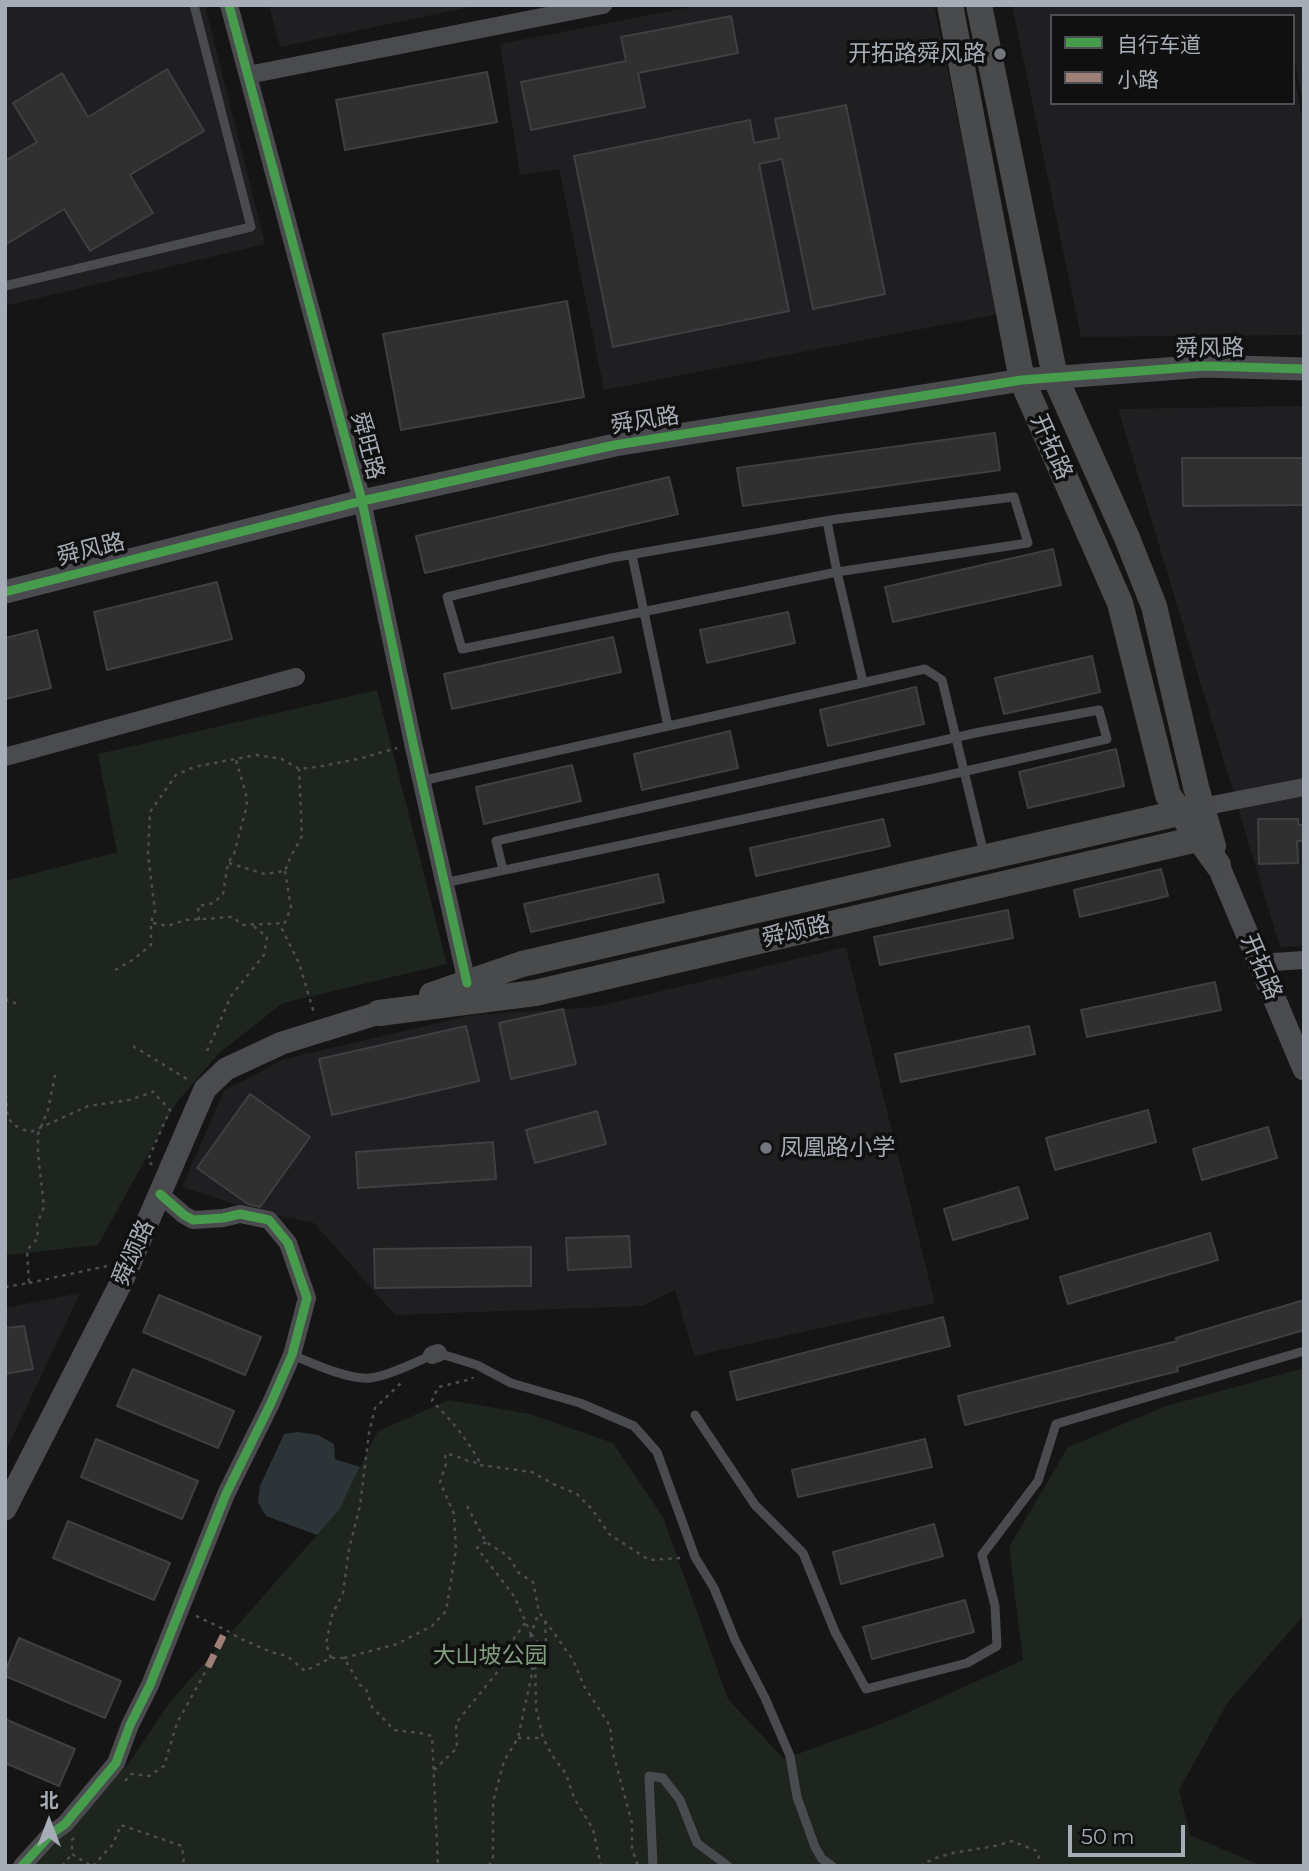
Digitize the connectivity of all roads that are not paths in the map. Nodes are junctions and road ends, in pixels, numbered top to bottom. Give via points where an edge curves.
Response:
1 (194, 5) edge
2 (229, 5) edge
3 (603, 5) edge
4 (950, 5) edge
5 (979, 5) edge
6 (248, 75) junction
7 (5, 286) edge
8 (1304, 369) edge
9 (1055, 377) junction
10 (1022, 380) junction
11 (362, 501) junction
12 (828, 521) junction
13 (632, 555) junction
14 (837, 572) junction
15 (5, 592) edge
16 (644, 612) junction
17 (296, 677) dead end
18 (863, 682) junction
19 (668, 726) junction
20 (956, 737) junction
21 (5, 757) edge
22 (964, 771) junction
23 (421, 781) junction
24 (1304, 787) edge
25 (1191, 810) junction
26 (1205, 837) junction
27 (985, 857) junction
28 (1218, 865) joint
29 (503, 870) junction
30 (444, 883) junction
31 (1304, 960) edge
32 (1259, 963) junction
33 (467, 983) junction
34 (379, 1013) junction
35 (1302, 1061) edge
36 (162, 1188) junction
37 (1304, 1351) edge
38 (292, 1355) junction
39 (695, 1415) dead end
40 (5, 1509) edge
41 (22, 1866) edge
42 (653, 1866) edge
43 (727, 1866) edge
44 (831, 1866) edge

1 - 7 lane via 251,227
2 - 6 street, 舜旺路
3 - 6 street
4 - 10 main road, 开拓路
5 - 9 main road, 开拓路
6 - 11 street, 舜旺路
8 - 9 street, 舜风路 via 1205,366
9 - 10 street, 舜风路
9 - 25 main road, 开拓路 via 1154,606
10 - 11 street, 舜风路 via 615,445
10 - 25 main road, 开拓路 via 1120,603 1168,795
11 - 15 street, 舜风路
11 - 23 street, 舜旺路
12 - 13 lane
12 - 14 lane
12 - 14 lane via 1014,497 1028,543
13 - 16 lane
13 - 16 lane via 447,597 462,649
14 - 16 lane
14 - 18 lane
16 - 19 lane
17 - 21 street
18 - 19 lane
18 - 20 lane via 925,669 942,680
19 - 23 lane
20 - 22 lane
20 - 22 lane via 1100,710 1107,739
20 - 29 lane via 496,841
22 - 27 lane
22 - 29 lane
23 - 30 street, 舜旺路
24 - 25 street
25 - 26 main road, 开拓路
25 - 27 main road, 舜颂路
26 - 28 main road, 开拓路
26 - 34 main road, 舜颂路 via 535,993
27 - 33 main road, 舜颂路 via 522,964
28 - 32 street, 开拓路
29 - 30 lane
30 - 33 street, 舜旺路
31 - 32 street
32 - 35 street, 开拓路
33 - 34 main road, 舜颂路
34 - 36 street, 舜颂路 via 282,1043 226,1069 205,1089
36 - 38 street via 193,1220 240,1214 269,1220 288,1243 307,1298
36 - 40 street, 舜颂路 via 131,1260
37 - 39 lane via 1056,1424 1038,1480 982,1555 995,1606 998,1646 967,1663 866,1689 835,1632 803,1553 755,1505
38 - 41 street via 226,1494 116,1763
38 - 44 lane via 326,1369 371,1378 435,1354 474,1364 511,1383 580,1403 634,1426 657,1452 695,1557 714,1588 790,1756 797,1797 815,1847
42 - 43 lane via 649,1776 663,1778 680,1800 697,1843

